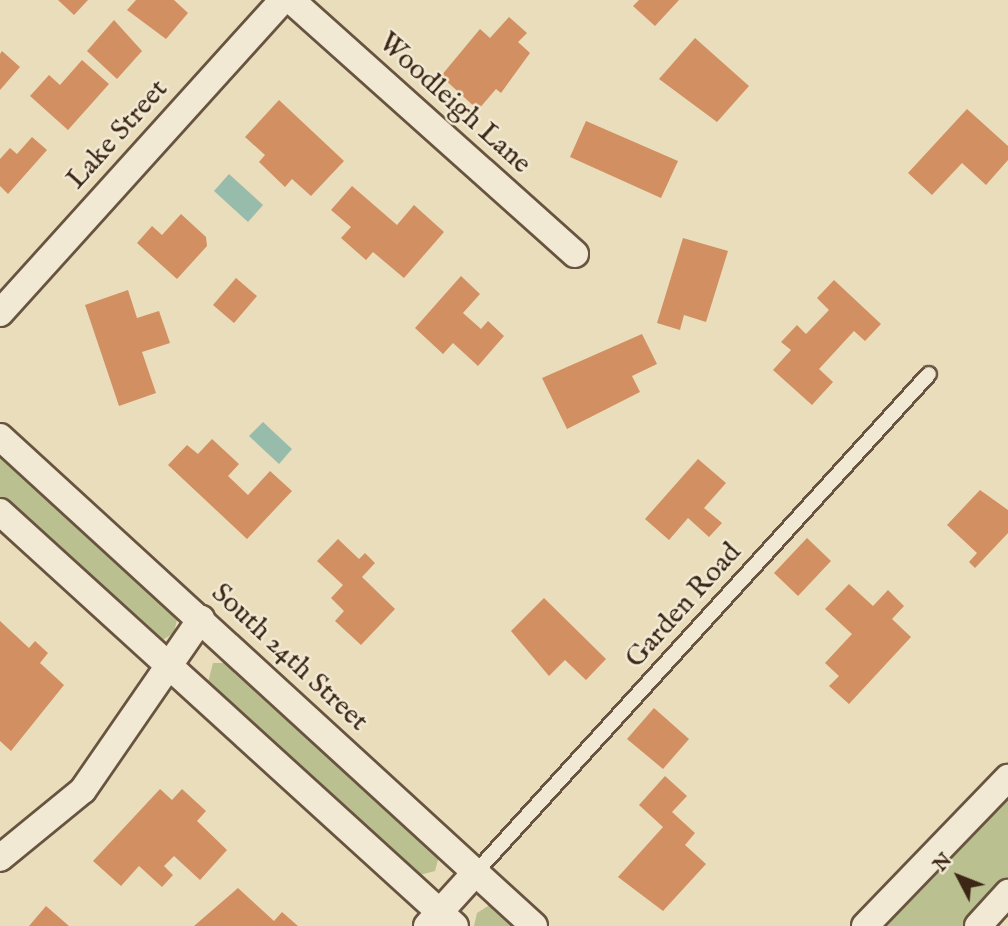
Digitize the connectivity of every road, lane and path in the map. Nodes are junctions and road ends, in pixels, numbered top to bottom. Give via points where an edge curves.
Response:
1 (283, 0) edge
2 (291, 0) edge
3 (575, 254) dead end
4 (0, 313) edge
5 (929, 374) dead end
6 (0, 438) edge
7 (0, 512) edge
8 (201, 619) junction
9 (167, 666) junction
10 (1008, 778) edge
11 (0, 858) edge
12 (476, 872) junction
13 (1008, 893) edge
14 (441, 921) edge
15 (534, 926) edge
16 (865, 926) edge
17 (978, 926) edge

1 - 4 street, Lake Street
2 - 3 street, Woodleigh Lane
5 - 12 lane, Garden Road
6 - 8 street, South 24th Street
7 - 9 street
8 - 9 street
8 - 12 street, South 24th Street
9 - 11 street via 83,790
9 - 14 street
10 - 16 street
12 - 14 street
12 - 15 street, South 24th Street
13 - 17 street

